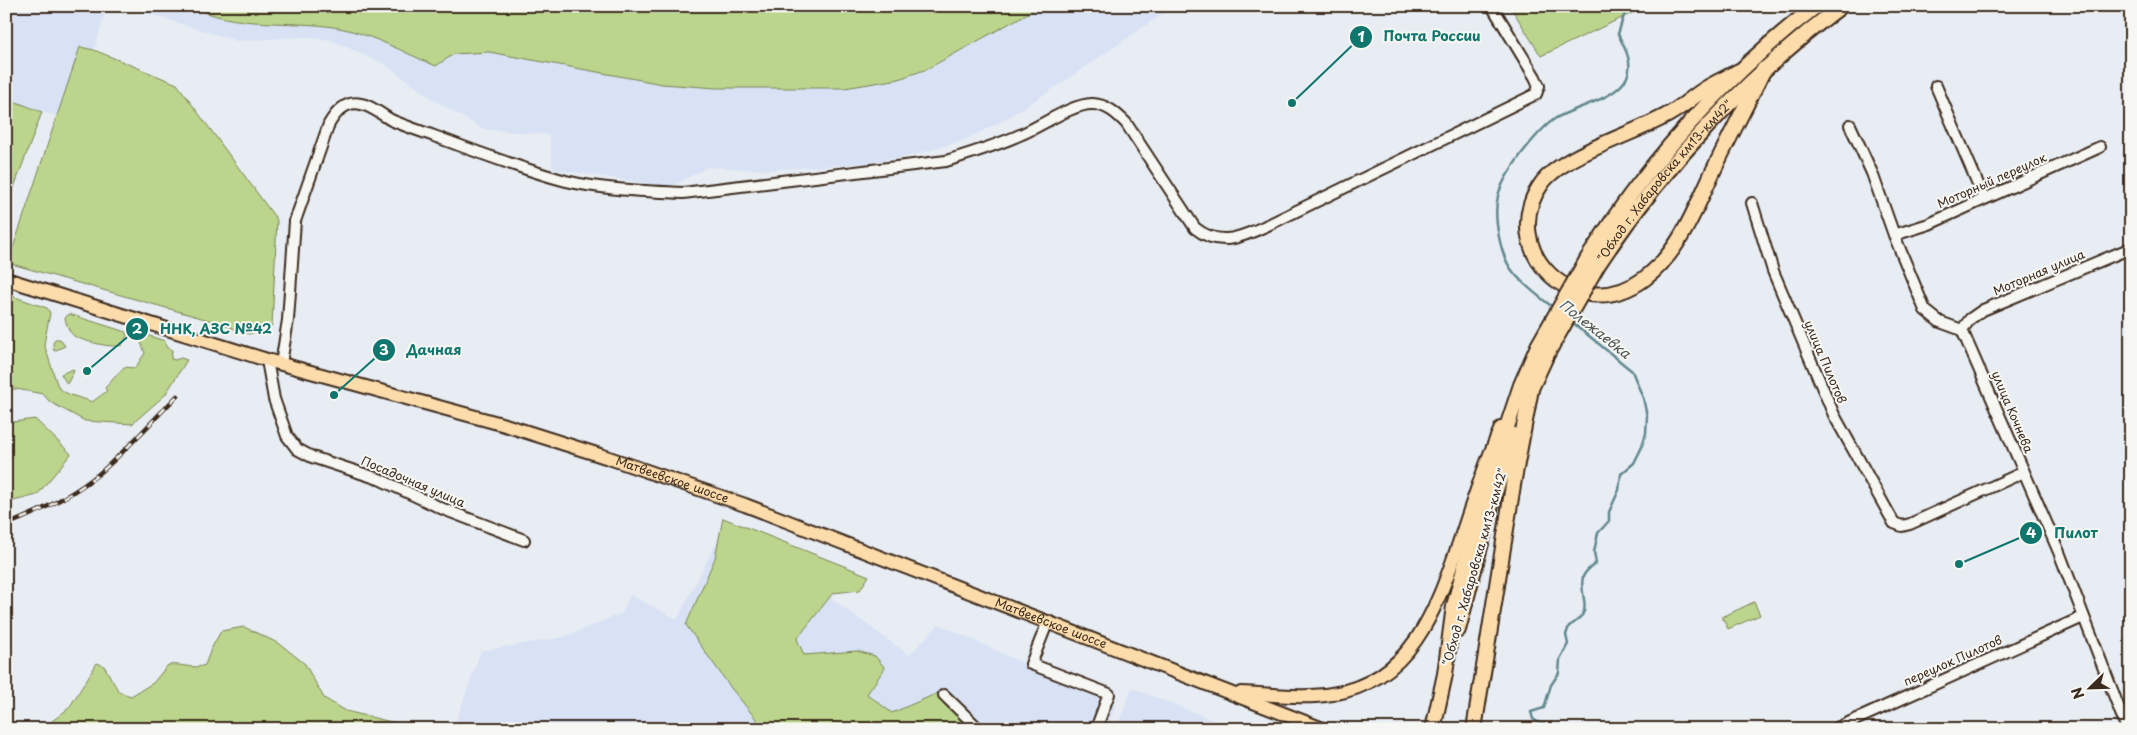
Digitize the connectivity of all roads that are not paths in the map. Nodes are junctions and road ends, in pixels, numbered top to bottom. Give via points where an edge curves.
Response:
1 (1492, 6) edge
2 (1816, 6) edge
3 (1842, 6) edge
4 (1764, 70) junction
5 (1739, 71) junction
6 (1936, 86) dead end
7 (1850, 125) dead end
8 (2100, 147) dead end
9 (1984, 198) junction
10 (1752, 203) dead end
11 (1894, 235) junction
12 (2131, 248) edge
13 (1593, 262) junction
14 (6, 279) edge
15 (1962, 330) junction
16 (267, 360) junction
17 (281, 364) junction
18 (1526, 387) junction
19 (2024, 472) junction
20 (524, 540) dead end
21 (2082, 617) junction
22 (1048, 622) junction
23 (1231, 693) junction
24 (944, 695) dead end
25 (978, 729) edge
26 (1096, 729) edge
27 (1323, 729) edge
28 (1433, 729) edge
29 (1474, 729) edge
30 (1835, 729) edge
31 (2127, 729) edge

1 - 17 street via 1535,77 1539,86 1536,94 1270,224 1230,239 1206,236 1195,228 1126,123 1116,112 1092,104 1076,108 1021,135 946,161 683,193 568,181 432,135 392,120 363,104 352,103 339,110 328,124 299,204
2 - 5 highway, "Обход г. Хабаровска км13-км42"
3 - 4 highway, "Обход г. Хабаровска км13-км42"
4 - 5 highway via 1691,217 1661,264 1644,279 1608,295 1580,293 1554,279 1535,254 1530,236 1528,216 1543,181 1570,161 1657,121 1706,88
4 - 13 highway, "Обход г. Хабаровска км13-км42" via 1697,139
5 - 13 highway, "Обход г. Хабаровска км13-км42" via 1679,134 1634,190
6 - 9 street
7 - 11 street via 1872,173
8 - 9 street, Моторный переулок
9 - 11 street, Моторный переулок via 1929,224
10 - 19 street, улица Пилотов via 1774,271 1834,415 1894,523 1910,524
11 - 15 street via 1925,310 1940,322
12 - 15 street, Моторная улица via 1983,310
13 - 18 highway, "Обход г. Хабаровска км13-км42", bridge
14 - 16 main road, Матвеевское шоссе
15 - 19 street, улица Кочнева
16 - 17 main road, Матвеевское шоссе
16 - 20 street, Посадочная улица via 274,399 287,436 297,449 379,479 443,509
17 - 22 main road, Матвеевское шоссе via 505,425 609,458 745,505
18 - 23 main road via 1489,454 1444,587 1430,618 1406,654 1371,680 1332,694
18 - 28 highway, "Обход г. Хабаровска км13-км42" via 1483,499 1454,606 1445,674
18 - 29 highway
19 - 21 street, улица Кочнева
21 - 30 street, переулок Пилотов
21 - 31 street, улица Кочнева
22 - 23 main road, Матвеевское шоссе
22 - 26 street via 1031,664 1109,694
23 - 27 main road, Матвеевское шоссе
24 - 25 street

